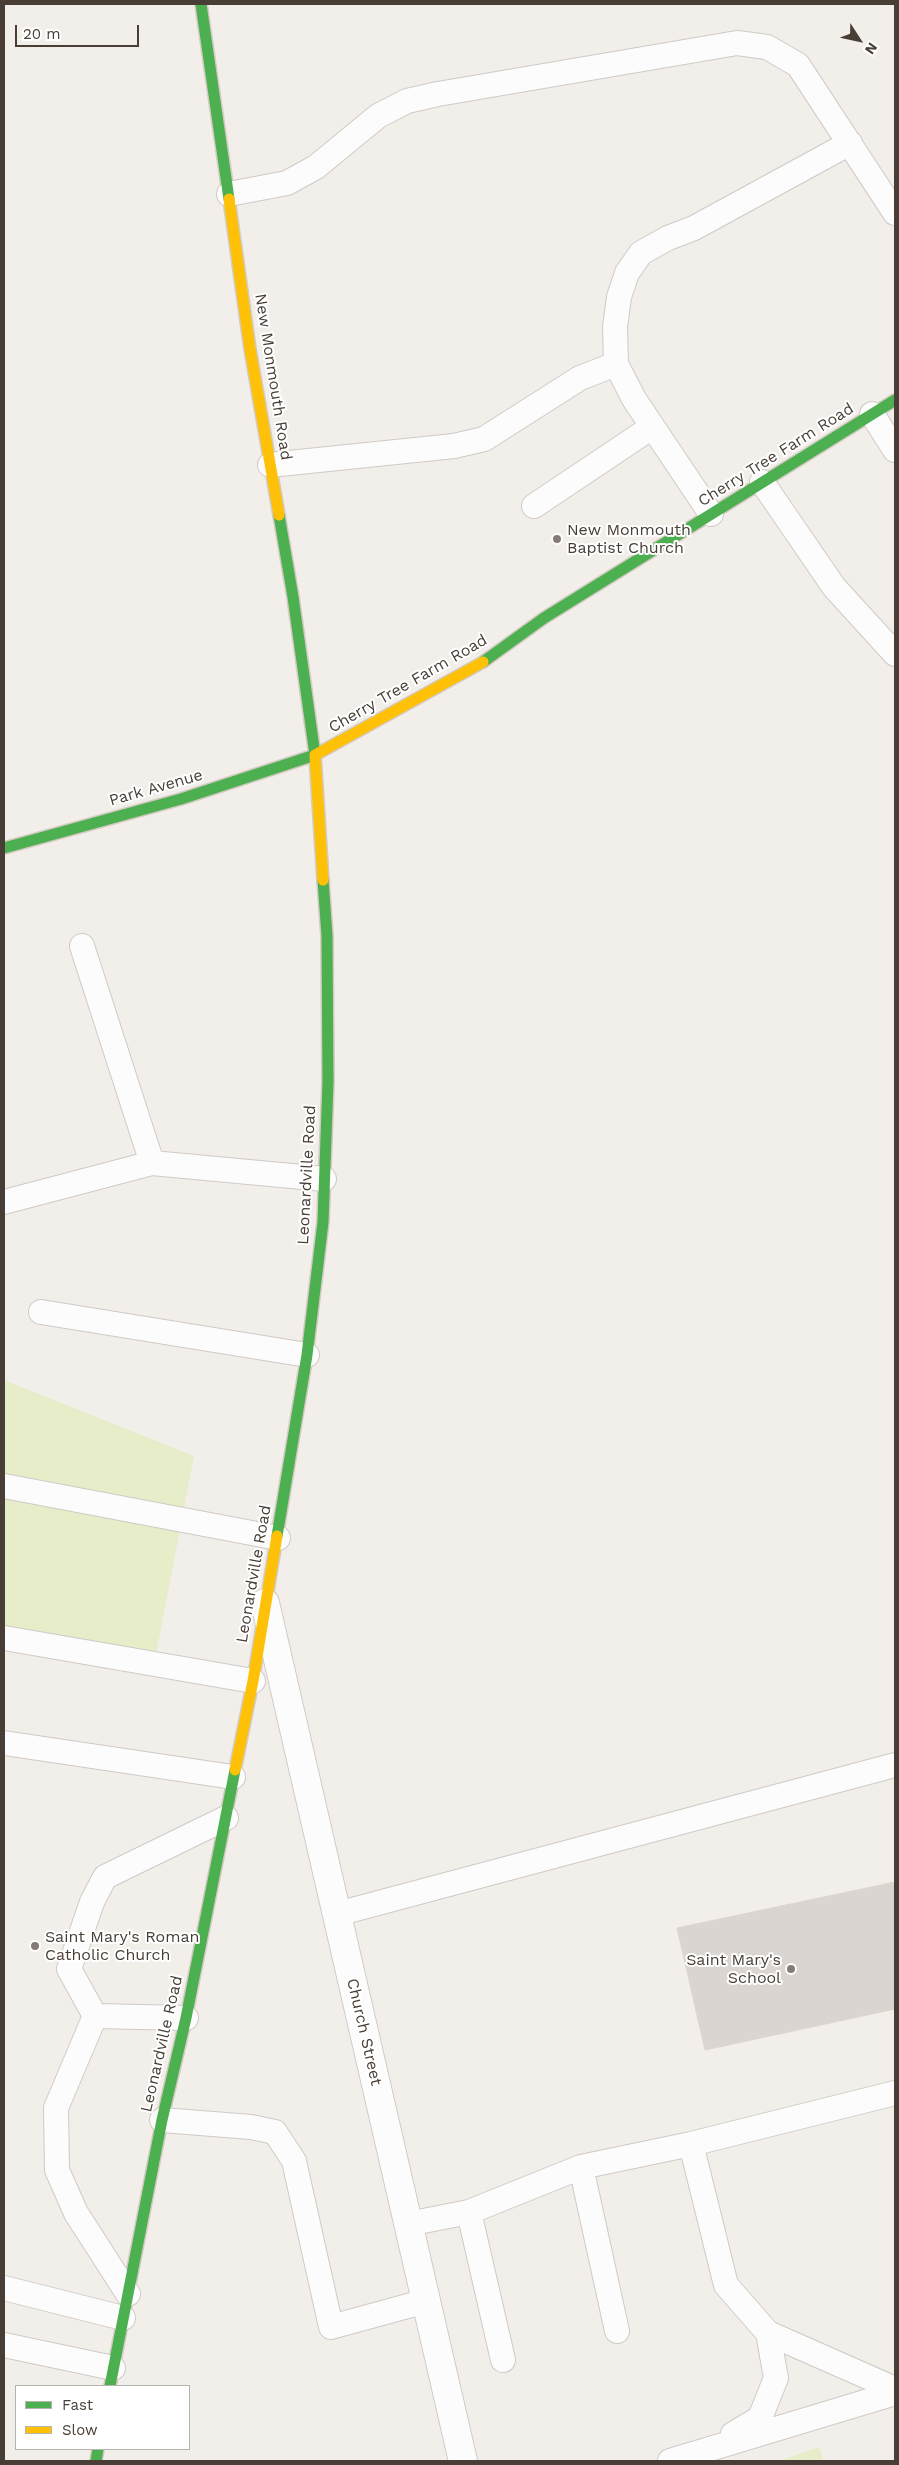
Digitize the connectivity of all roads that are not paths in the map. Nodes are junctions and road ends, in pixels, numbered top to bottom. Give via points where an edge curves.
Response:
1 (201, 4) edge
2 (850, 143) junction
3 (228, 194) junction
4 (895, 213) edge
5 (616, 364) junction
6 (895, 400) edge
7 (872, 414) junction
8 (652, 426) junction
9 (895, 450) edge
10 (270, 465) junction
11 (762, 482) junction
12 (534, 506) dead end
13 (711, 514) junction
14 (895, 654) edge
15 (315, 755) junction
16 (4, 848) edge
17 (82, 946) dead end
18 (152, 1163) junction
19 (324, 1179) junction
20 (4, 1202) edge
21 (41, 1312) dead end
22 (307, 1355) junction
23 (4, 1486) edge
24 (278, 1538) junction
25 (265, 1603) junction
26 (4, 1638) edge
27 (253, 1681) junction
28 (4, 1743) edge
29 (895, 1765) edge
30 (234, 1777) junction
31 (226, 1818) junction
32 (337, 1914) junction
33 (95, 2016) junction
34 (186, 2018) junction
35 (895, 2093) edge
36 (162, 2120) junction
37 (692, 2144) junction
38 (581, 2167) junction
39 (469, 2212) junction
40 (408, 2224) junction
41 (4, 2288) edge
42 (128, 2294) junction
43 (426, 2301) junction
44 (123, 2318) junction
45 (617, 2331) dead end
46 (768, 2333) junction
47 (4, 2345) edge
48 (503, 2360) dead end
49 (111, 2377) edge
50 (895, 2391) edge
51 (708, 2449) junction
52 (463, 2461) edge
53 (670, 2461) edge

1 - 3 main road, New Monmouth Road
2 - 3 lane via 798,65 767,47 737,43 407,101 378,116 316,167 287,183
2 - 4 lane
2 - 5 lane via 694,228 641,253 627,272 619,297
3 - 10 main road, New Monmouth Road
5 - 8 lane
5 - 10 lane via 580,378 484,439 454,446
6 - 7 main road, Cherry Tree Farm Road
7 - 9 lane
7 - 11 main road, Cherry Tree Farm Road
8 - 12 lane
8 - 13 lane
10 - 15 main road, New Monmouth Road
11 - 13 main road, Cherry Tree Farm Road
11 - 14 lane via 834,587
13 - 15 main road, Cherry Tree Farm Road via 544,618 479,665
15 - 16 main road, Park Avenue via 180,799
15 - 19 main road, Leonardville Road via 327,936 328,1082
17 - 18 lane
18 - 19 lane
18 - 20 lane
19 - 22 main road, Leonardville Road via 323,1222
21 - 22 lane
22 - 24 main road, Leonardville Road
23 - 24 lane
24 - 25 main road, Leonardville Road
25 - 27 main road, Leonardville Road
25 - 32 street, Church Street
26 - 27 lane
27 - 30 main road, Leonardville Road
28 - 30 lane
29 - 32 lane
30 - 31 main road, Leonardville Road
31 - 33 lane via 105,1877 92,1902 69,1969
31 - 34 main road, Leonardville Road
32 - 40 street, Church Street
33 - 34 lane
33 - 42 lane via 56,2108 57,2170 76,2213
34 - 36 main road, Leonardville Road
35 - 37 lane
36 - 42 main road, Leonardville Road
36 - 43 lane via 275,2132 294,2161 331,2327
37 - 38 lane
37 - 46 lane via 726,2285
38 - 39 lane
38 - 45 lane
39 - 40 lane
39 - 48 lane
40 - 43 street, Church Street
41 - 44 lane
42 - 44 main road, Leonardville Road
43 - 52 street, Church Street
44 - 49 main road, Leonardville Road
46 - 50 lane
46 - 51 lane via 776,2378 760,2418
47 - 49 lane
50 - 51 lane
51 - 53 lane

